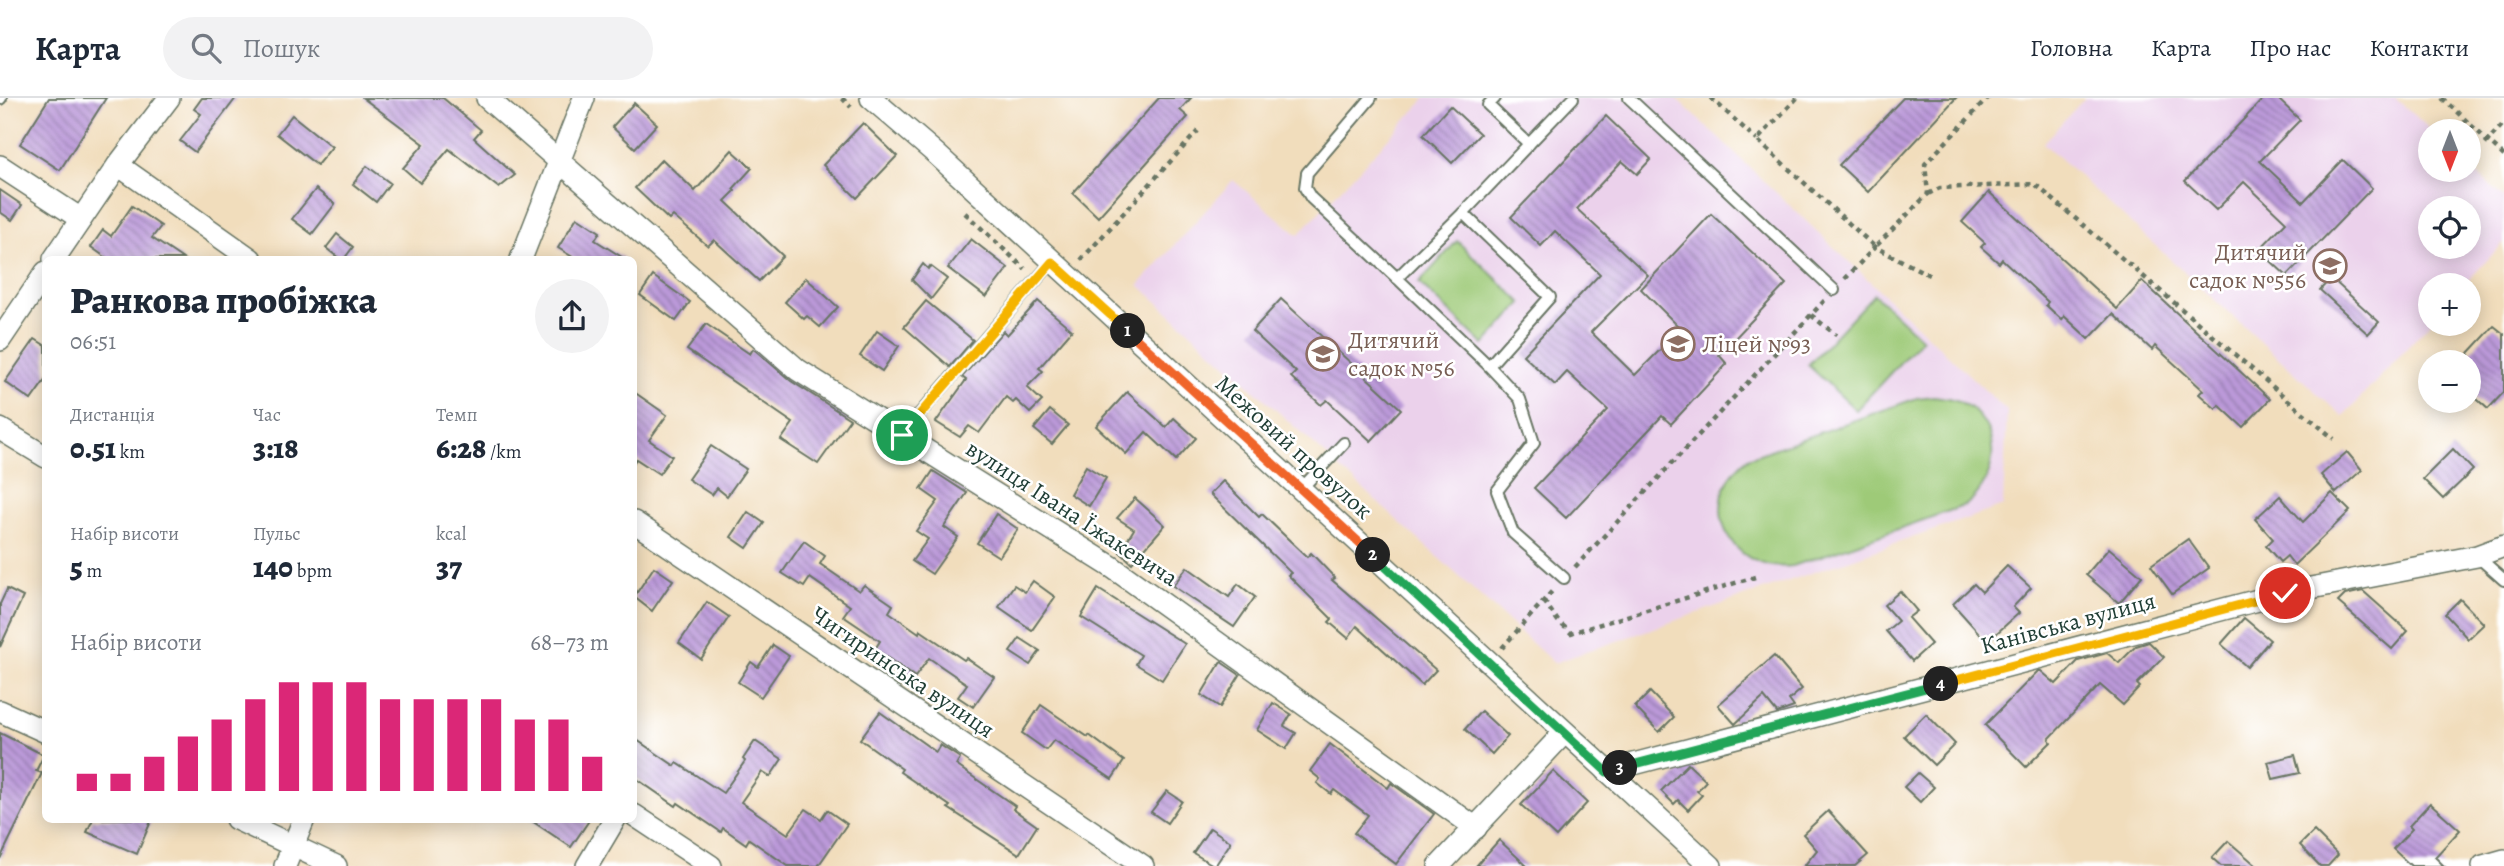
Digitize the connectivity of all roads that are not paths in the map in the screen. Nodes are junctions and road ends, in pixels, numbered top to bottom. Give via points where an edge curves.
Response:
1 (169, 98) edge
2 (487, 98) edge
3 (584, 98) edge
4 (871, 98) edge
5 (1371, 98) edge
6 (1478, 98) edge
7 (1573, 98) edge
8 (1629, 98) edge
9 (1491, 102) edge
10 (1530, 144) junction
11 (560, 162) junction
12 (118, 165) junction
13 (0, 166) edge
14 (1463, 213) junction
15 (81, 219) junction
16 (56, 256) edge
17 (247, 256) edge
18 (521, 256) edge
19 (1052, 262) junction
20 (42, 278) edge
21 (1397, 278) junction
22 (1834, 290) road end
23 (0, 340) edge
24 (1489, 366) junction
25 (0, 429) edge
26 (902, 435) junction
27 (1344, 443) dead end
28 (42, 455) edge
29 (1301, 489) junction
30 (637, 524) edge
31 (2504, 546) edge
32 (2477, 556) junction
33 (1564, 578) road end
34 (2504, 580) edge
35 (0, 711) edge
36 (42, 730) edge
37 (1564, 733) junction
38 (1607, 772) junction
39 (637, 817) edge
40 (245, 823) edge
41 (301, 823) edge
42 (613, 823) edge
43 (1476, 828) junction
44 (293, 845) junction
45 (2504, 860) edge
46 (285, 866) edge
47 (336, 866) edge
48 (587, 866) edge
49 (711, 866) edge
50 (1143, 866) edge
51 (1439, 866) edge
52 (1711, 866) edge
53 (2483, 866) edge

1 - 12 street
2 - 11 street, вулиця Івана Їжакевича
3 - 11 street
4 - 19 street, Межовий провулок
5 - 21 lane via 1307,173 1305,188
6 - 9 lane
7 - 10 lane
8 - 22 lane
9 - 10 lane
10 - 14 lane
11 - 18 street
11 - 26 street, вулиця Івана Їжакевича via 798,370
12 - 15 street
12 - 17 street
13 - 15 street
14 - 21 lane
14 - 24 lane via 1550,297
15 - 16 street
19 - 26 lane
19 - 29 street, Межовий провулок
20 - 23 street
21 - 24 lane
24 - 33 lane via 1520,399 1534,443 1497,491 1513,533
25 - 28 street
26 - 43 street, вулиця Івана Їжакевича via 1112,567
27 - 29 lane
29 - 37 street, Межовий провулок
30 - 50 street, Чигиринська вулиця
31 - 32 street, Канівська вулиця
32 - 34 lane
32 - 38 street, Канівська вулиця via 2285,593
35 - 36 street
37 - 38 street, Межовий провулок
37 - 43 street
38 - 52 street, Межовий провулок
39 - 49 street
40 - 44 street
41 - 44 street
42 - 48 street
43 - 51 street
44 - 46 street
44 - 47 street
45 - 53 street

